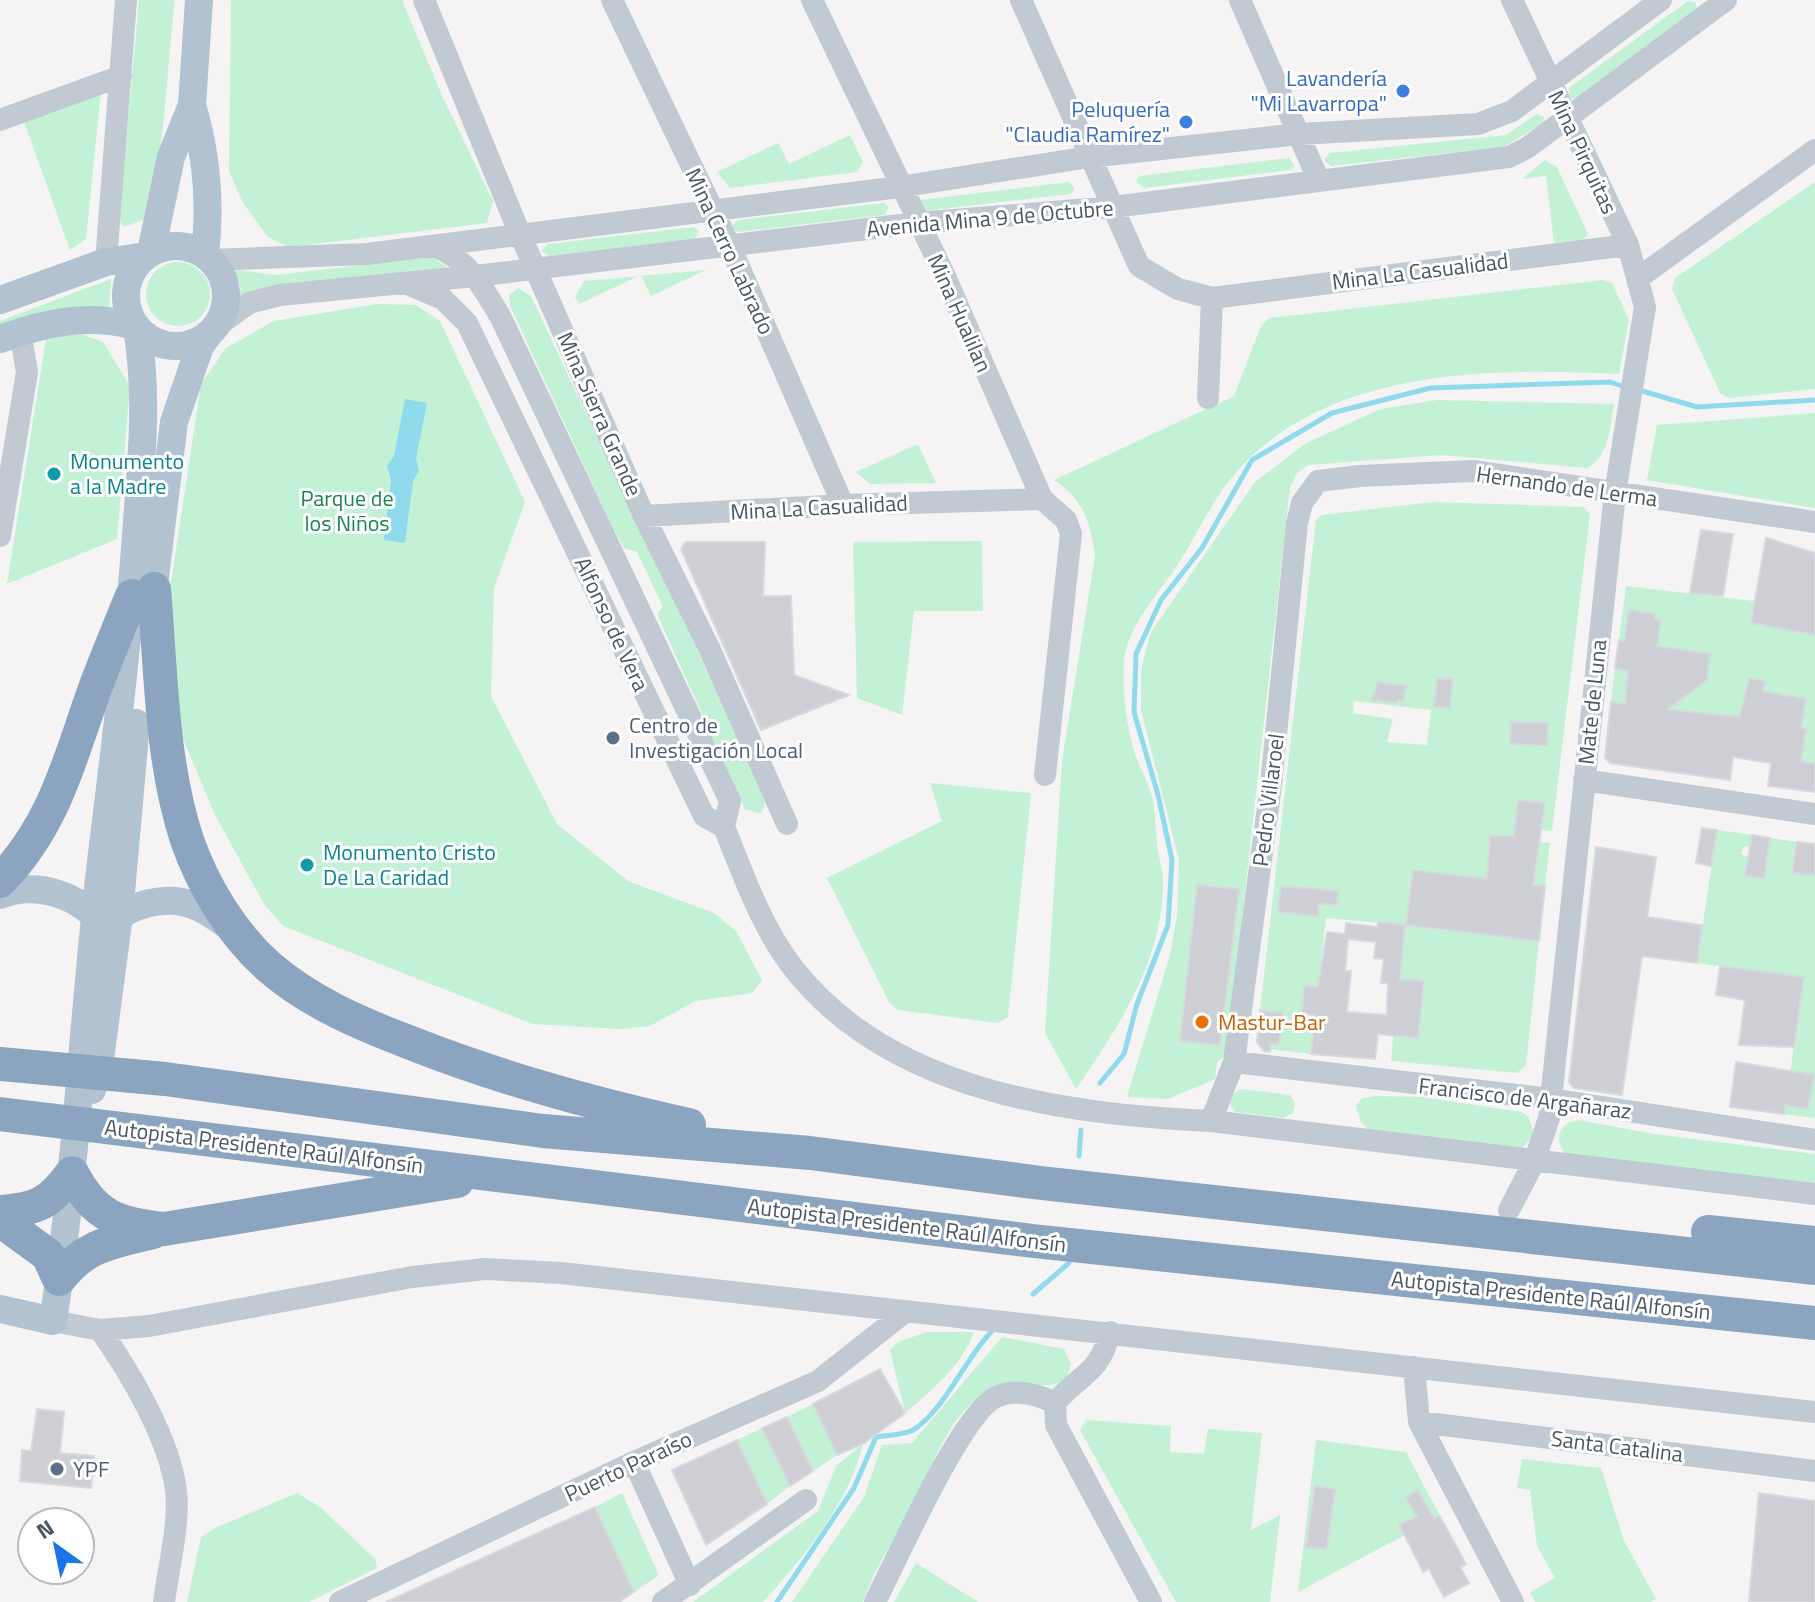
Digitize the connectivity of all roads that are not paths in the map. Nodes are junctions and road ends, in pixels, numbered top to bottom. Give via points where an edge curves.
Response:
1 (126, 0) edge
2 (199, 0) edge
3 (424, 0) edge
4 (612, 0) edge
5 (812, 0) edge
6 (1021, 0) edge
7 (1240, 0) edge
8 (1512, 0) edge
9 (1661, 0) edge
10 (1721, 1) edge
11 (121, 76) junction
12 (1551, 84) junction
13 (192, 105) junction
14 (1565, 118) junction
15 (0, 120) edge
16 (1299, 134) junction
17 (1815, 150) edge
18 (1089, 157) junction
19 (1318, 179) junction
20 (899, 187) junction
21 (1113, 207) junction
22 (710, 209) junction
23 (917, 223) junction
24 (519, 232) junction
25 (1628, 245) junction
26 (433, 246) junction
27 (730, 246) junction
28 (148, 254) junction
29 (208, 258) junction
30 (106, 262) junction
31 (536, 267) junction
32 (475, 276) junction
33 (1637, 279) junction
34 (401, 282) junction
35 (1212, 298) junction
36 (0, 300) edge
37 (1645, 313) joint
38 (135, 327) junction
39 (211, 332) junction
40 (10, 336) edge
41 (1208, 398) dead end
42 (1318, 481) joint
43 (1615, 493) junction
44 (1042, 499) junction
45 (843, 505) junction
46 (644, 516) junction
47 (1815, 522) edge
48 (0, 536) edge
49 (143, 592) junction
50 (1045, 775) dead end
51 (1584, 780) junction
52 (1815, 814) edge
53 (787, 824) dead end
54 (724, 827) junction
55 (0, 881) edge
56 (0, 895) edge
57 (232, 928) junction
58 (105, 932) junction
59 (1234, 1062) junction
60 (7, 1065) edge
61 (1551, 1099) junction
62 (3, 1115) edge
63 (1211, 1121) junction
64 (1815, 1140) edge
65 (810, 1153) junction
66 (1534, 1162) junction
67 (72, 1173) junction
68 (493, 1175) junction
69 (1815, 1194) edge
70 (1234, 1201) junction
71 (1509, 1210) junction
72 (0, 1212) edge
73 (0, 1220) edge
74 (164, 1229) junction
75 (1815, 1243) edge
76 (1815, 1268) edge
77 (59, 1279) junction
78 (0, 1309) edge
79 (905, 1312) junction
80 (53, 1321) junction
81 (1815, 1323) edge
82 (100, 1330) junction
83 (1110, 1332) junction
84 (1414, 1367) junction
85 (1055, 1403) junction
86 (1815, 1412) edge
87 (1419, 1422) junction
88 (634, 1462) junction
89 (1815, 1471) edge
90 (806, 1500) dead end
91 (690, 1585) junction
92 (164, 1602) edge
93 (340, 1602) edge
94 (663, 1602) edge
95 (875, 1602) edge
96 (1151, 1602) edge
97 (1513, 1602) edge

1 - 11 street
2 - 13 main road
3 - 24 street, Mina Sierra Grande
4 - 22 street, Mina Cerro Labrado
5 - 20 street, Mina Hualilan
6 - 18 street
7 - 16 street
8 - 12 street, Mina Pirquitas
9 - 12 street, Avenida Mina 9 de Octubre
10 - 14 street, Avenida Mina 9 de Octubre
11 - 15 street
11 - 30 street
12 - 14 street, Mina Pirquitas
12 - 16 street, Avenida Mina 9 de Octubre via 1503,116 1478,124
13 - 28 main road via 171,157
13 - 29 main road via 206,160
14 - 19 street, Avenida Mina 9 de Octubre via 1509,157
14 - 25 street, Mina Pirquitas
16 - 18 street, Avenida Mina 9 de Octubre
16 - 19 street
17 - 33 street
18 - 20 street, Avenida Mina 9 de Octubre
18 - 21 street
19 - 21 street, Avenida Mina 9 de Octubre
20 - 22 street, Avenida Mina 9 de Octubre
20 - 23 street, Mina Hualilan
21 - 23 street, Avenida Mina 9 de Octubre
21 - 35 street via 1139,266 1178,289
22 - 24 street, Avenida Mina 9 de Octubre
22 - 27 street, Mina Cerro Labrado
23 - 27 street, Avenida Mina 9 de Octubre
23 - 44 street, Mina Hualilan
24 - 26 street, Avenida Mina 9 de Octubre
24 - 31 street, Mina Sierra Grande
25 - 33 street, Mina Pirquitas
25 - 35 street, Mina La Casualidad
26 - 29 street, Avenida Mina 9 de Octubre via 367,254
26 - 32 street, Alfonso de Vera
27 - 31 street, Avenida Mina 9 de Octubre
27 - 45 street, Mina Cerro Labrado
28 - 29 main road via 173,246
28 - 30 main road
28 - 38 main road via 135,267 126,294
29 - 39 main road via 220,272 226,302
30 - 36 main road
31 - 32 street, Avenida Mina 9 de Octubre
31 - 46 street, Mina Sierra Grande
32 - 34 street, Avenida Mina 9 de Octubre
32 - 54 street, Alfonso de Vera via 501,318 730,801
33 - 37 street, Mina Pirquitas
34 - 39 street, Avenida Mina 9 de Octubre via 249,303
34 - 54 street, Alfonso de Vera via 443,299 467,323 704,816
35 - 41 street
37 - 43 street, Mate de Luna
38 - 39 main road via 148,339 176,346 193,344
38 - 40 main road via 106,318 74,319
38 - 49 main road via 146,398
39 - 49 main road via 200,346 174,422
40 - 48 street via 27,372
42 - 43 street, Hernando de Lerma via 1473,471
42 - 59 street, Pedro Villaroel via 1302,503 1297,523 1271,785
43 - 47 street, Hernando de Lerma
43 - 51 street, Mate de Luna
44 - 45 street, Mina La Casualidad
44 - 50 street, Mina Hualilan via 1066,520 1071,534
45 - 46 street, Mina La Casualidad
46 - 53 street, Mina Sierra Grande
49 - 55 highway via 97,683 62,789 22,856
49 - 57 highway via 180,818
49 - 58 main road via 137,721
51 - 52 street
51 - 61 street, Mate de Luna
54 - 63 street via 760,915 822,1002 928,1069 1061,1107 1118,1117
56 - 58 main road via 28,889 53,892
57 - 58 main road via 194,905 171,901 147,903
57 - 65 highway via 268,966 315,1000 441,1055 568,1098
58 - 67 main road
59 - 61 street, Francisco de Argañaraz
59 - 63 street, Pedro Villaroel
60 - 65 highway via 165,1079 543,1131
61 - 64 street, Francisco de Argañaraz
61 - 66 street, Mate de Luna
62 - 68 highway, Autopista Presidente Raúl Alfonsín
63 - 66 street
65 - 70 highway via 1101,1190
66 - 69 street
66 - 71 street, Mate de Luna
67 - 72 highway via 55,1196 38,1206
67 - 74 highway via 102,1214
67 - 77 main road
68 - 74 highway
68 - 81 highway, Autopista Presidente Raúl Alfonsín via 1033,1241
70 - 71 highway
70 - 76 highway
71 - 75 highway
73 - 77 highway via 48,1255
74 - 77 highway via 96,1247 75,1259
77 - 80 main road
78 - 80 main road
79 - 82 street via 485,1269
79 - 83 street
79 - 88 street, Puerto Paraíso via 818,1381
80 - 82 street
82 - 92 street via 132,1375 171,1466 177,1494
83 - 84 street
83 - 85 street via 1093,1371
84 - 86 street
84 - 87 street
85 - 95 street via 1014,1392 994,1398 963,1432
85 - 96 street via 1056,1425
87 - 89 street, Santa Catalina
87 - 97 street
88 - 91 street
88 - 93 street, Puerto Paraíso
90 - 91 street
91 - 94 street

